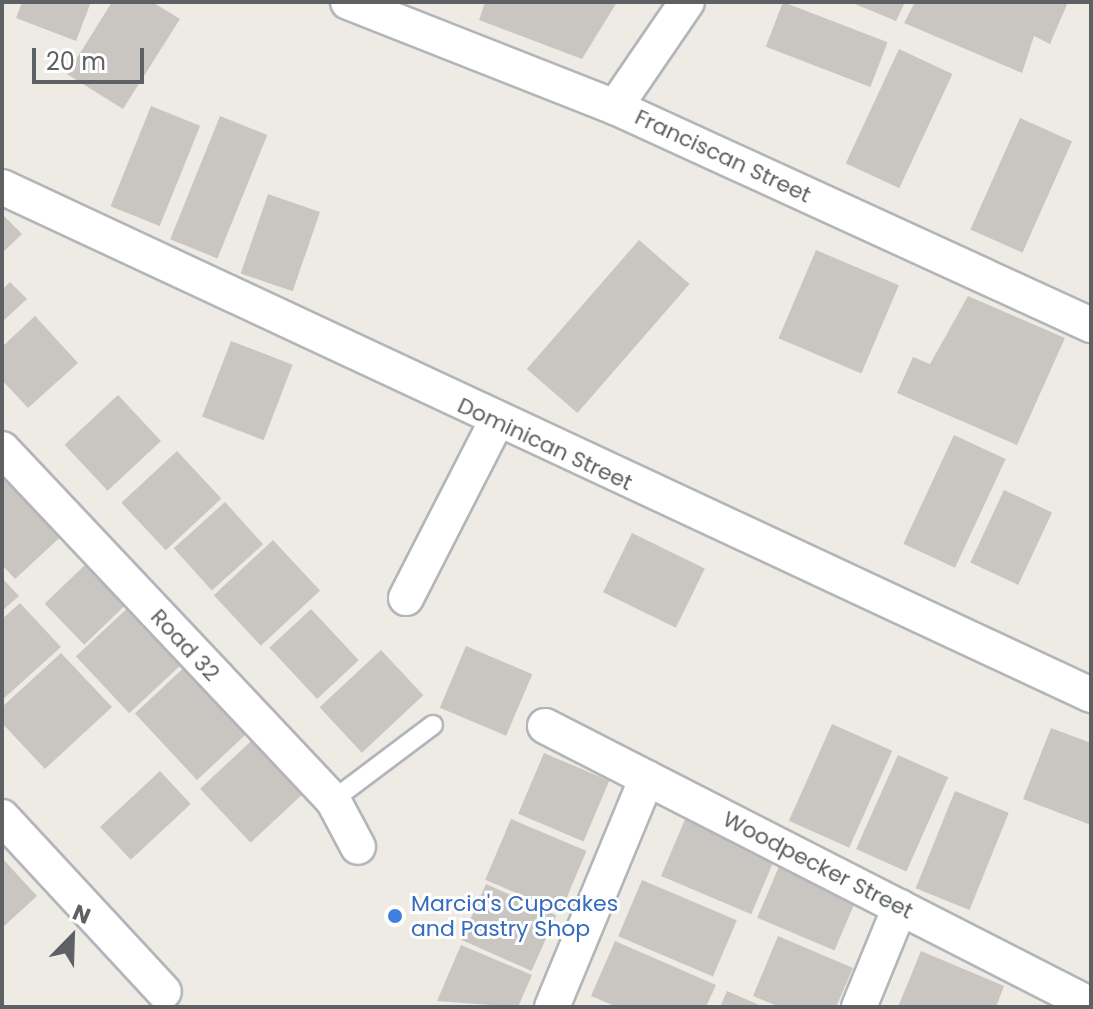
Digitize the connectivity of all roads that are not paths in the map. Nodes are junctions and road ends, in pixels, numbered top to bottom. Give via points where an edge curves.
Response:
1 (348, 2) edge
2 (687, 2) edge
3 (615, 107) junction
4 (2, 187) edge
5 (1091, 325) edge
6 (496, 422) junction
7 (2, 449) edge
8 (406, 598) dead end
9 (1091, 695) edge
10 (433, 725) dead end
11 (545, 726) dead end
12 (647, 778) junction
13 (333, 800) junction
14 (2, 817) edge
15 (358, 847) dead end
16 (900, 907) junction
17 (164, 992) dead end
18 (1091, 1005) edge
19 (552, 1007) edge
20 (859, 1007) edge

1 - 3 street, Franciscan Street
2 - 3 street
3 - 5 street, Franciscan Street
4 - 6 street, Dominican Street
6 - 8 street
6 - 9 street, Dominican Street
7 - 13 street, Road 32
10 - 13 lane
11 - 12 street, Woodpecker Street
12 - 16 street, Woodpecker Street
12 - 19 street
13 - 15 street, Road 32
14 - 17 street
16 - 18 street, Woodpecker Street
16 - 20 street

